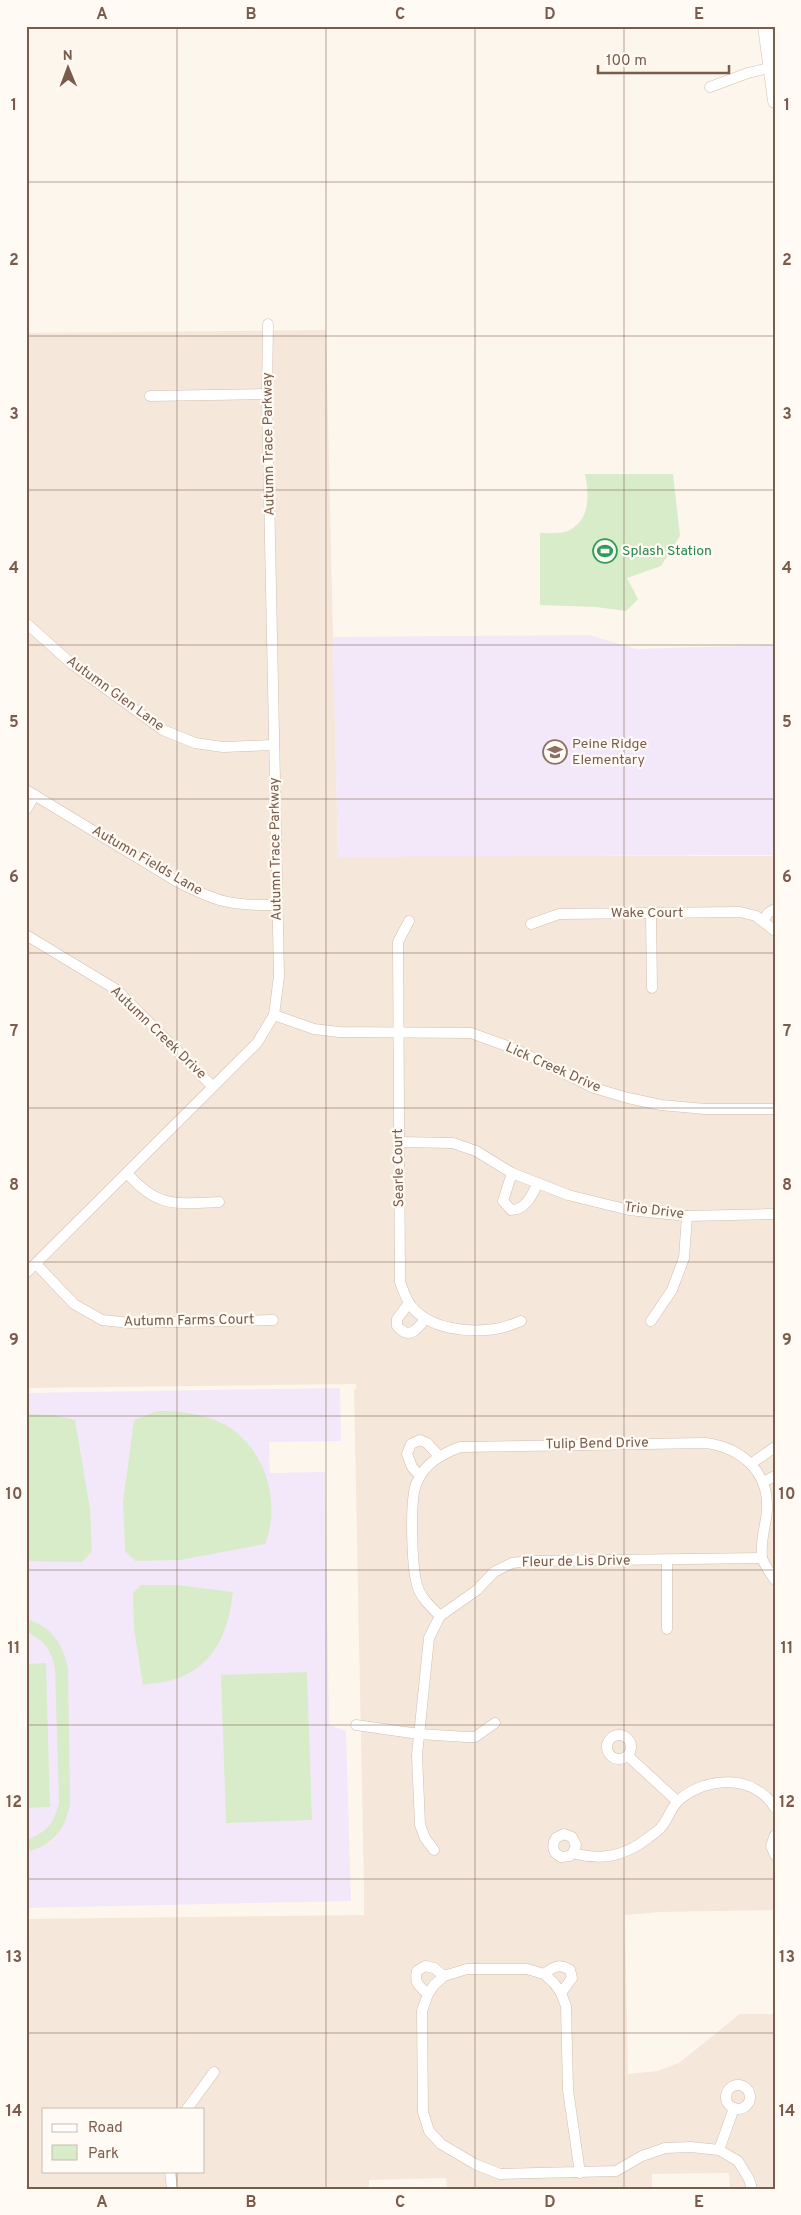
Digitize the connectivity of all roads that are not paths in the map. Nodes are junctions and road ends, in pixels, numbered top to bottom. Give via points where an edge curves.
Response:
1 (765, 26) edge
2 (769, 68) junction
3 (710, 87) dead end
4 (775, 101) edge
5 (268, 324) dead end
6 (267, 394) junction
7 (150, 396) dead end
8 (26, 623) edge
9 (274, 745) junction
10 (31, 792) edge
11 (26, 810) edge
12 (277, 904) junction
13 (775, 909) edge
14 (651, 913) junction
15 (409, 921) dead end
16 (762, 922) junction
17 (531, 924) dead end
18 (775, 931) edge
19 (26, 935) edge
20 (652, 988) dead end
21 (274, 1015) junction
22 (397, 1032) junction
23 (212, 1086) junction
24 (775, 1108) edge
25 (399, 1142) junction
26 (512, 1172) junction
27 (127, 1173) junction
28 (538, 1183) junction
29 (219, 1202) dead end
30 (775, 1214) edge
31 (687, 1216) junction
32 (36, 1264) junction
33 (26, 1273) edge
34 (409, 1303) junction
35 (425, 1319) junction
36 (273, 1320) dead end
37 (522, 1321) dead end
38 (651, 1321) dead end
39 (775, 1447) edge
40 (439, 1456) junction
41 (752, 1463) junction
42 (420, 1476) junction
43 (775, 1476) edge
44 (763, 1482) junction
45 (762, 1558) junction
46 (667, 1560) junction
47 (775, 1580) edge
48 (440, 1616) junction
49 (667, 1629) dead end
50 (495, 1724) dead end
51 (356, 1725) dead end
52 (419, 1734) junction
53 (628, 1756) dead end
54 (677, 1802) junction
55 (775, 1808) edge
56 (775, 1835) edge
57 (434, 1850) dead end
58 (573, 1854) dead end
59 (775, 1855) edge
60 (544, 1974) junction
61 (444, 1976) junction
62 (561, 1993) junction
63 (428, 1994) junction
64 (214, 2072) dead end
65 (188, 2108) edge
66 (734, 2108) dead end
67 (719, 2150) junction
68 (580, 2173) junction
69 (752, 2189) edge

1 - 2 street
2 - 3 street
2 - 4 street
5 - 6 street, Autumn Trace Parkway
6 - 7 street
6 - 9 street, Autumn Trace Parkway
8 - 9 street, Autumn Glen Lane via 72,664 163,730 195,742 223,747
9 - 12 street, Autumn Trace Parkway
10 - 11 street
10 - 12 street, Autumn Fields Lane via 199,893 242,906
12 - 21 street, Autumn Trace Parkway via 279,976
13 - 16 street
14 - 16 street, Wake Court via 740,912 756,916
14 - 17 street, Wake Court via 559,914
14 - 20 street
15 - 22 street, Searle Court via 398,942
16 - 18 street, Wake Court
19 - 23 street, Autumn Creek Drive via 117,990
21 - 22 street, Lick Creek Drive via 314,1029
21 - 23 street, Autumn Trace Parkway via 257,1042
22 - 24 street, Lick Creek Drive via 471,1034 516,1049 594,1088 645,1102 705,1109
22 - 25 street, Searle Court
23 - 27 street, Autumn Trace Parkway
25 - 26 street, Trio Drive via 453,1143 476,1151
25 - 34 street, Searle Court via 400,1282
26 - 28 street, Trio Drive
26 - 28 street via 503,1201 511,1210 518,1210 529,1200
27 - 29 street via 142,1190 176,1204
27 - 32 street, Autumn Trace Parkway
28 - 31 street, Trio Drive via 568,1195 630,1210
30 - 31 street, Trio Drive
31 - 38 street via 684,1258 672,1290
32 - 33 street, Autumn Trace Parkway
32 - 36 street, Autumn Farms Court via 74,1304 102,1320 130,1323
34 - 35 street, Searle Court
34 - 35 street via 397,1319 396,1326 408,1334
35 - 37 street, Searle Court via 451,1329 496,1329
39 - 41 street
40 - 41 street, Tulip Bend Drive via 460,1447 482,1445 706,1443 722,1445
40 - 42 street, Tulip Bend Drive
40 - 42 street via 420,1440 411,1444 407,1454
41 - 44 street, Tulip Bend Drive
42 - 48 street, Tulip Bend Drive via 412,1499 414,1568 417,1587
43 - 44 street
44 - 45 street, Tulip Bend Drive via 767,1495
45 - 46 street, Fleur de Lis Drive
45 - 47 street
46 - 48 street, Fleur de Lis Drive via 531,1560 512,1564 494,1572 477,1590
46 - 49 street
48 - 52 street, Fleur de Lis Drive via 429,1638
50 - 52 street via 475,1736
51 - 52 street
52 - 57 street, Fleur de Lis Drive via 420,1825
53 - 54 street
54 - 55 street via 693,1790 712,1782 725,1781 760,1791
54 - 58 street via 662,1827 637,1847 609,1857
56 - 59 street via 771,1846
60 - 61 street via 527,1969 467,1969
60 - 62 street
60 - 62 street via 553,1966 564,1966 570,1970 572,1978
61 - 63 street
61 - 63 street via 425,1966 417,1971 417,1984
62 - 68 street via 566,2006 568,2090
63 - 68 street via 422,2020 423,2112 429,2131 441,2144 500,2174
64 - 65 street
66 - 67 street
67 - 68 street via 665,2148 642,2156 616,2171
67 - 69 street via 738,2161

